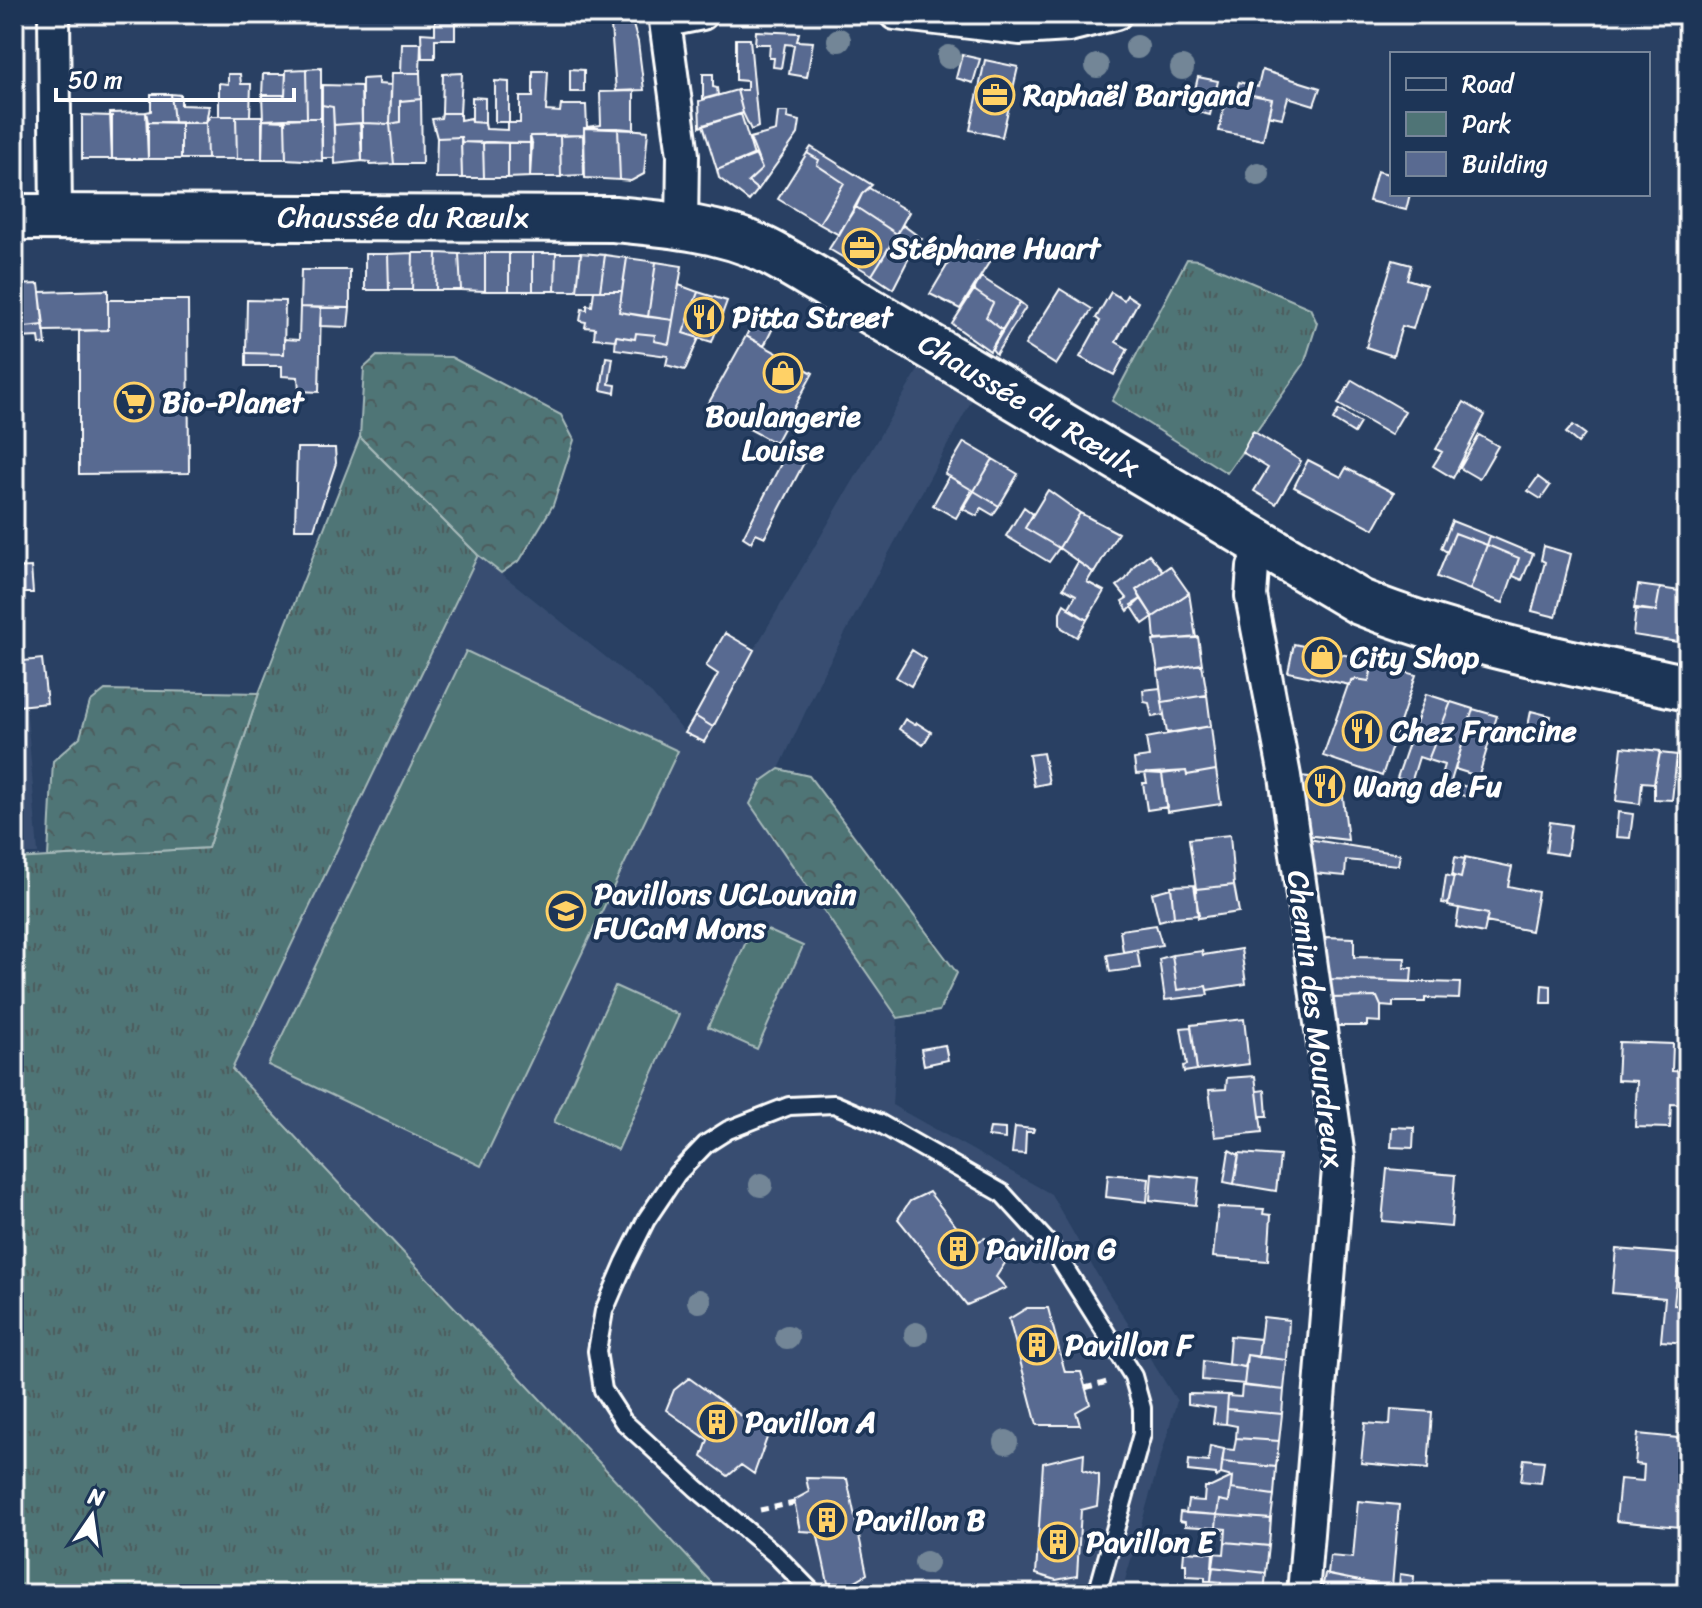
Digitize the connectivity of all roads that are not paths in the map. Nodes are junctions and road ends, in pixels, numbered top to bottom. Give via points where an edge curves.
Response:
1 (54, 14) edge
2 (702, 14) edge
3 (895, 14) edge
4 (1116, 14) edge
5 (665, 17) edge
6 (35, 217) edge
7 (682, 227) junction
8 (1262, 545) junction
9 (1688, 688) edge
10 (814, 1594) edge
11 (1097, 1594) edge
12 (1303, 1594) edge

1 - 6 street
2 - 5 street
3 - 4 street via 1020,29 1069,26
5 - 7 street via 683,155
6 - 7 main road, Chaussée du Rœulx via 614,219
7 - 8 main road, Chaussée du Rœulx via 765,250
8 - 9 main road, Chaussée du Rœulx via 1360,602 1405,620
8 - 12 street, Chemin des Mourdreux via 1253,567 1251,596 1285,776 1339,1157
10 - 11 lane via 623,1421 603,1390 597,1351 604,1311 646,1220 677,1174 706,1144 753,1118 789,1106 834,1104 879,1123 1002,1193 1053,1249 1133,1376 1142,1434

